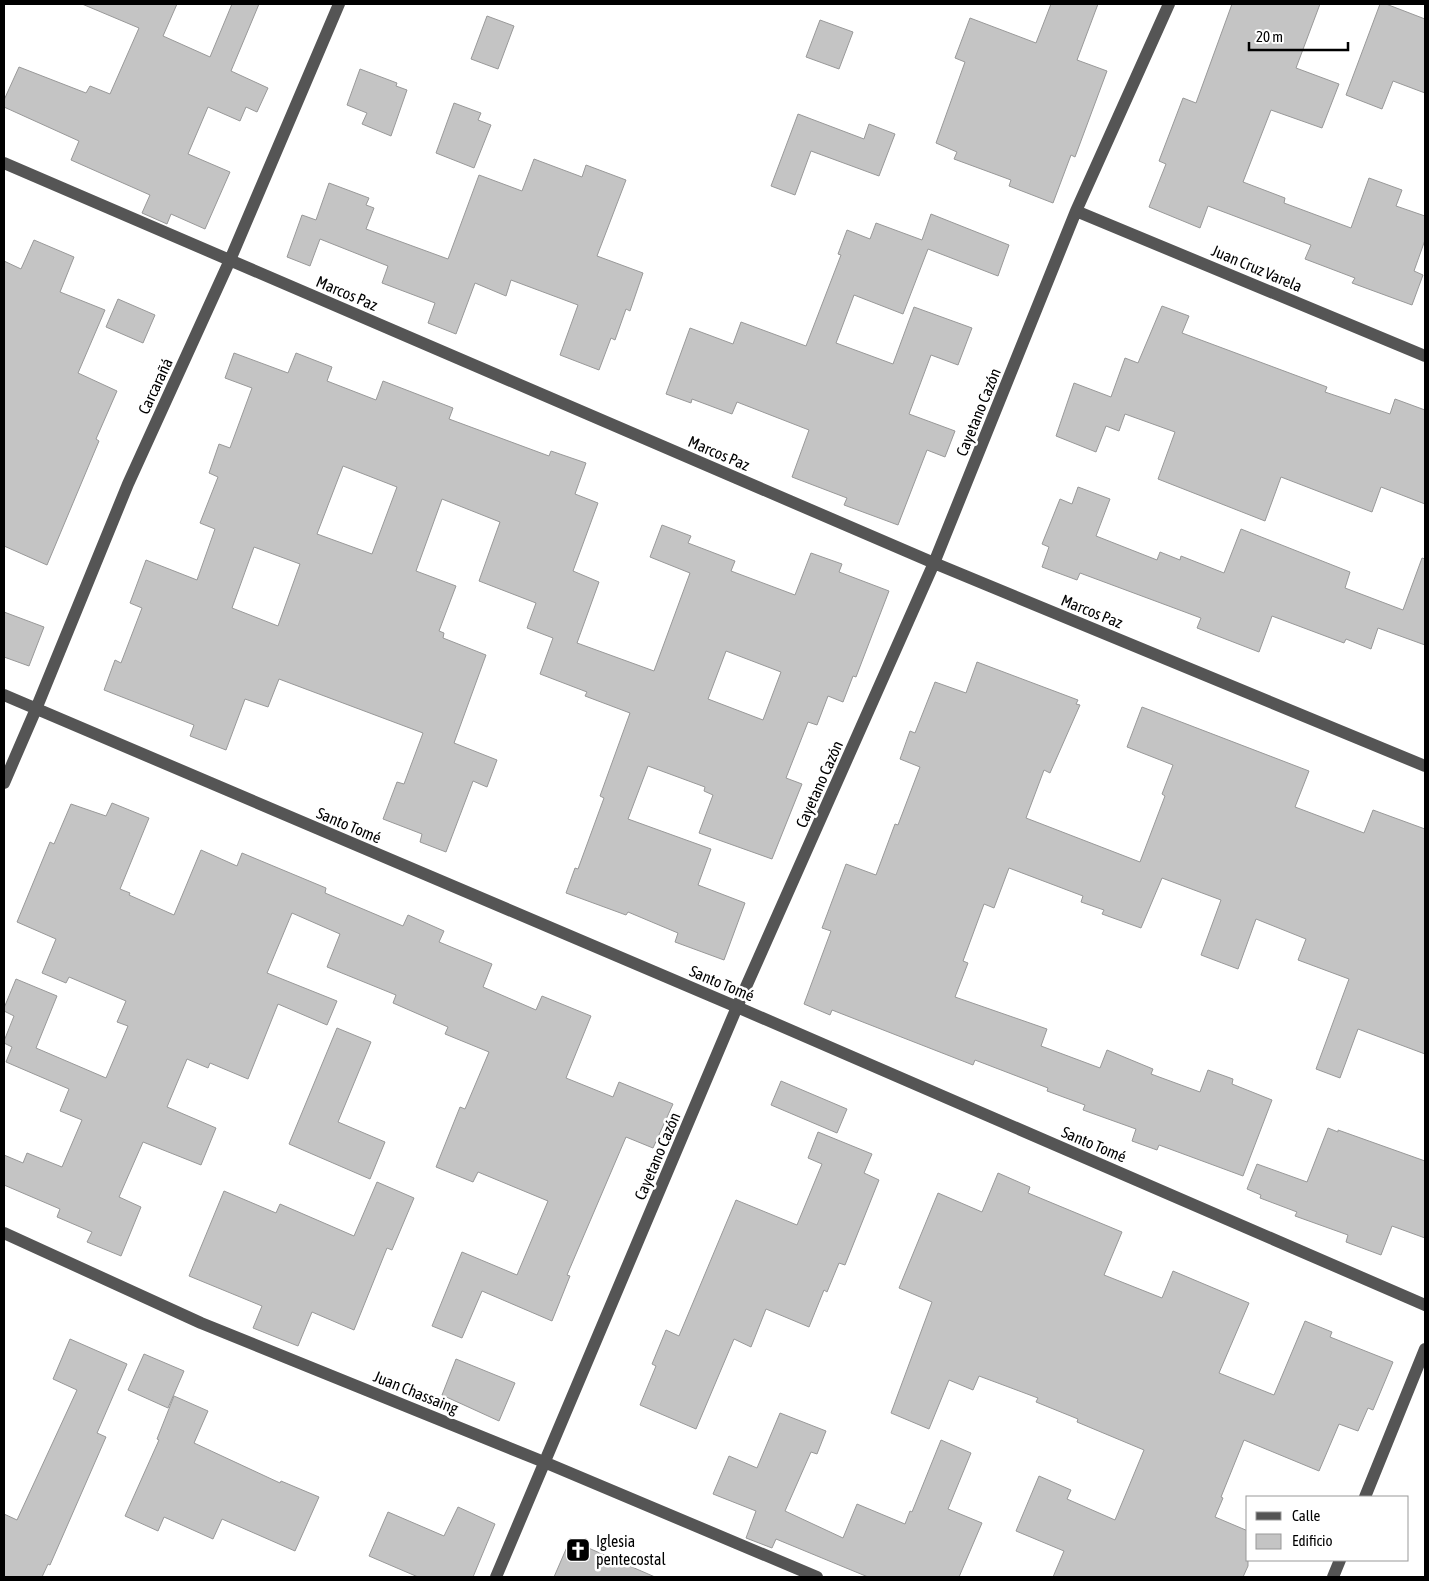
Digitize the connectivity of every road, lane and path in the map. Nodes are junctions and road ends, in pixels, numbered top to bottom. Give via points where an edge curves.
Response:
1 (339, 4) edge
2 (1169, 4) edge
3 (4, 163) edge
4 (1076, 211) junction
5 (230, 260) junction
6 (1425, 356) edge
7 (934, 564) junction
8 (4, 696) edge
9 (36, 710) junction
10 (1425, 766) edge
11 (4, 783) edge
12 (738, 1007) junction
13 (4, 1233) edge
14 (1425, 1305) edge
15 (1425, 1349) edge
16 (544, 1462) junction
17 (1365, 1496) edge
18 (1340, 1561) edge
19 (496, 1577) edge
20 (818, 1577) edge
21 (1333, 1577) edge

1 - 5 street, Carcarañá
2 - 4 street, Cayetano Cazón
3 - 5 street, Marcos Paz
4 - 6 street, Juan Cruz Varela
4 - 7 street, Cayetano Cazón
5 - 7 street, Marcos Paz
5 - 9 street, Carcarañá via 128,484
7 - 10 street, Marcos Paz
7 - 12 street, Cayetano Cazón
8 - 9 street, Santo Tomé
9 - 11 street, Carcarañá
9 - 12 street, Santo Tomé
12 - 14 street, Santo Tomé
12 - 16 street, Cayetano Cazón
13 - 16 street, Juan Chassaing via 201,1323
15 - 17 street
16 - 19 street, Cayetano Cazón
16 - 20 street, Juan Chassaing
18 - 21 street

